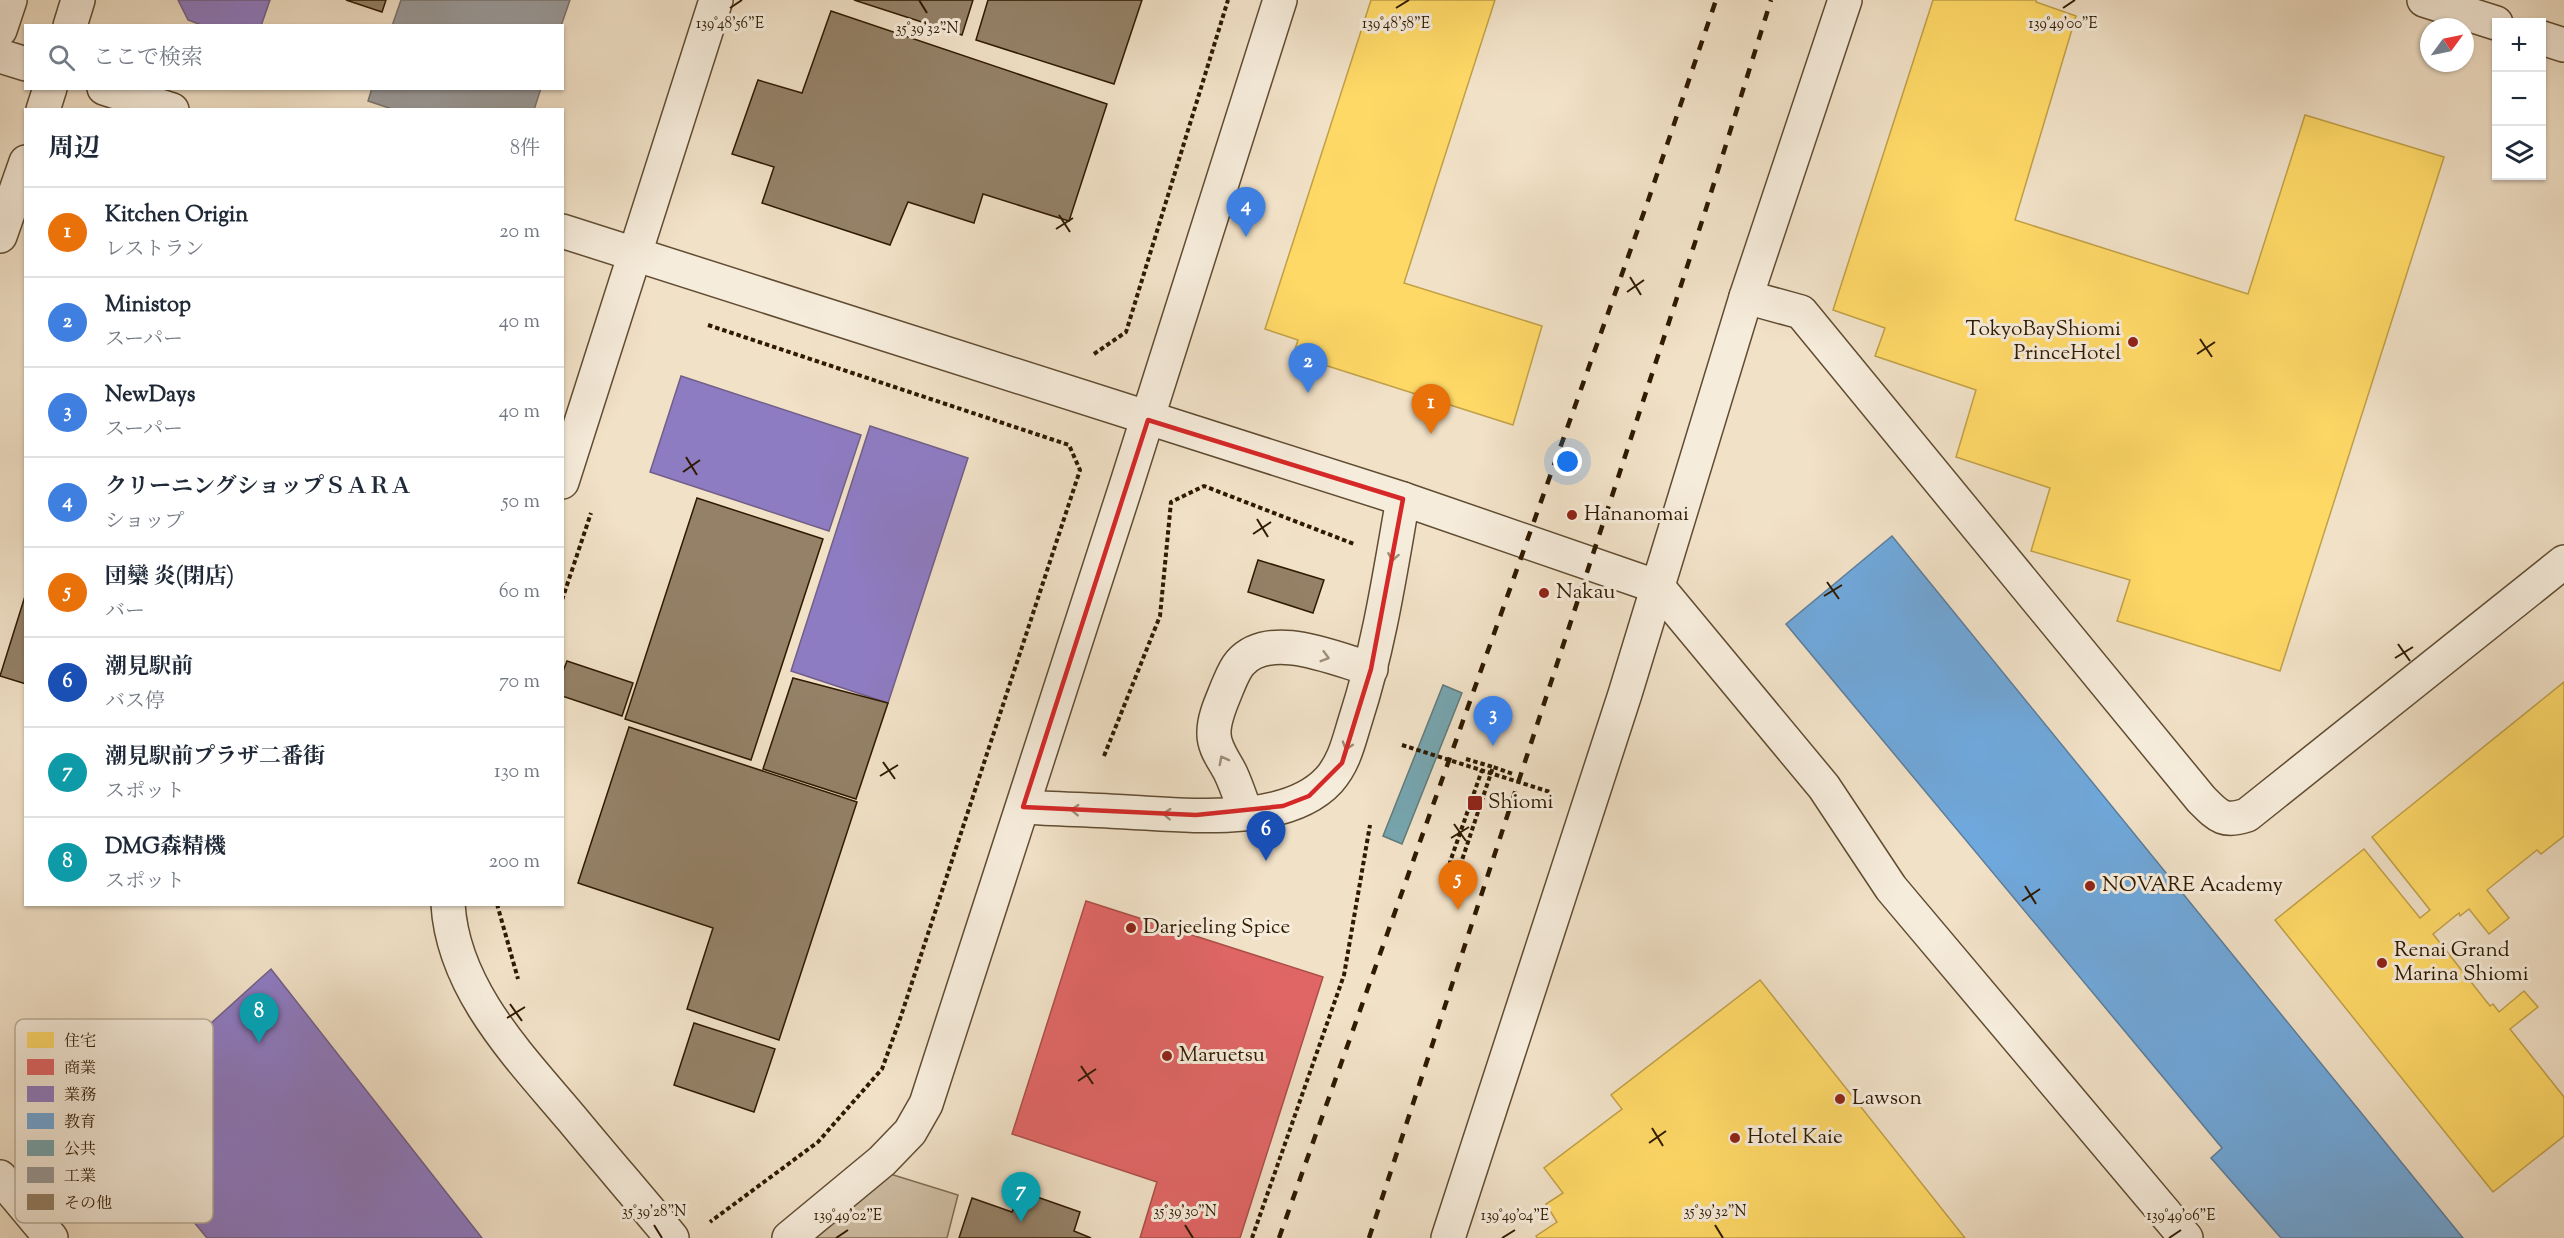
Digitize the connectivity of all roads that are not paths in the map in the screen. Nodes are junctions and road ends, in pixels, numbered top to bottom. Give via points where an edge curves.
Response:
1 (10, 0) edge
2 (78, 0) edge
3 (716, 0) edge
4 (1280, 0) edge
5 (1845, 0) edge
6 (2424, 0) edge
7 (2492, 23) edge
8 (71, 24) edge
9 (0, 30) edge
10 (2546, 40) edge
11 (2564, 45) edge
12 (0, 56) edge
13 (24, 63) edge
14 (49, 90) edge
15 (110, 90) edge
16 (44, 108) edge
17 (166, 108) edge
18 (24, 168) edge
19 (564, 232) edge
20 (0, 236) edge
21 (635, 254) junction
22 (1746, 297) junction
23 (1148, 420) junction
24 (564, 476) edge
25 (1403, 499) junction
26 (2564, 562) edge
27 (1658, 587) junction
28 (1371, 669) junction
29 (1023, 807) junction
30 (1246, 813) junction
31 (448, 906) edge
32 (0, 1177) edge
33 (15, 1195) edge
34 (38, 1223) edge
35 (51, 1238) edge
36 (672, 1238) edge
37 (789, 1238) edge
38 (1448, 1238) edge
39 (2186, 1238) edge

1 - 9 street
2 - 8 street
3 - 21 street
4 - 23 street
5 - 22 street
6 - 7 street
10 - 11 street
12 - 13 street
14 - 16 street
15 - 17 street
18 - 20 street
19 - 21 street
21 - 23 street
21 - 24 street
22 - 26 street via 1801,312 2218,816 2232,820 2247,815
22 - 27 street
23 - 25 street
23 - 29 street
25 - 27 street
25 -> 28 street
27 - 38 street
27 - 39 street via 1824,787 1891,888
28 -> 30 street via 1342,763 1328,781 1309,796
30 -> 28 street via 1231,773 1219,754 1214,732 1218,710 1240,663 1255,652 1272,647 1294,648
30 -> 29 street via 1196,815
29 - 37 street via 926,1104 910,1132 882,1161
31 - 36 street via 460,959 481,1004 514,1051
32 - 33 street
34 - 35 street

